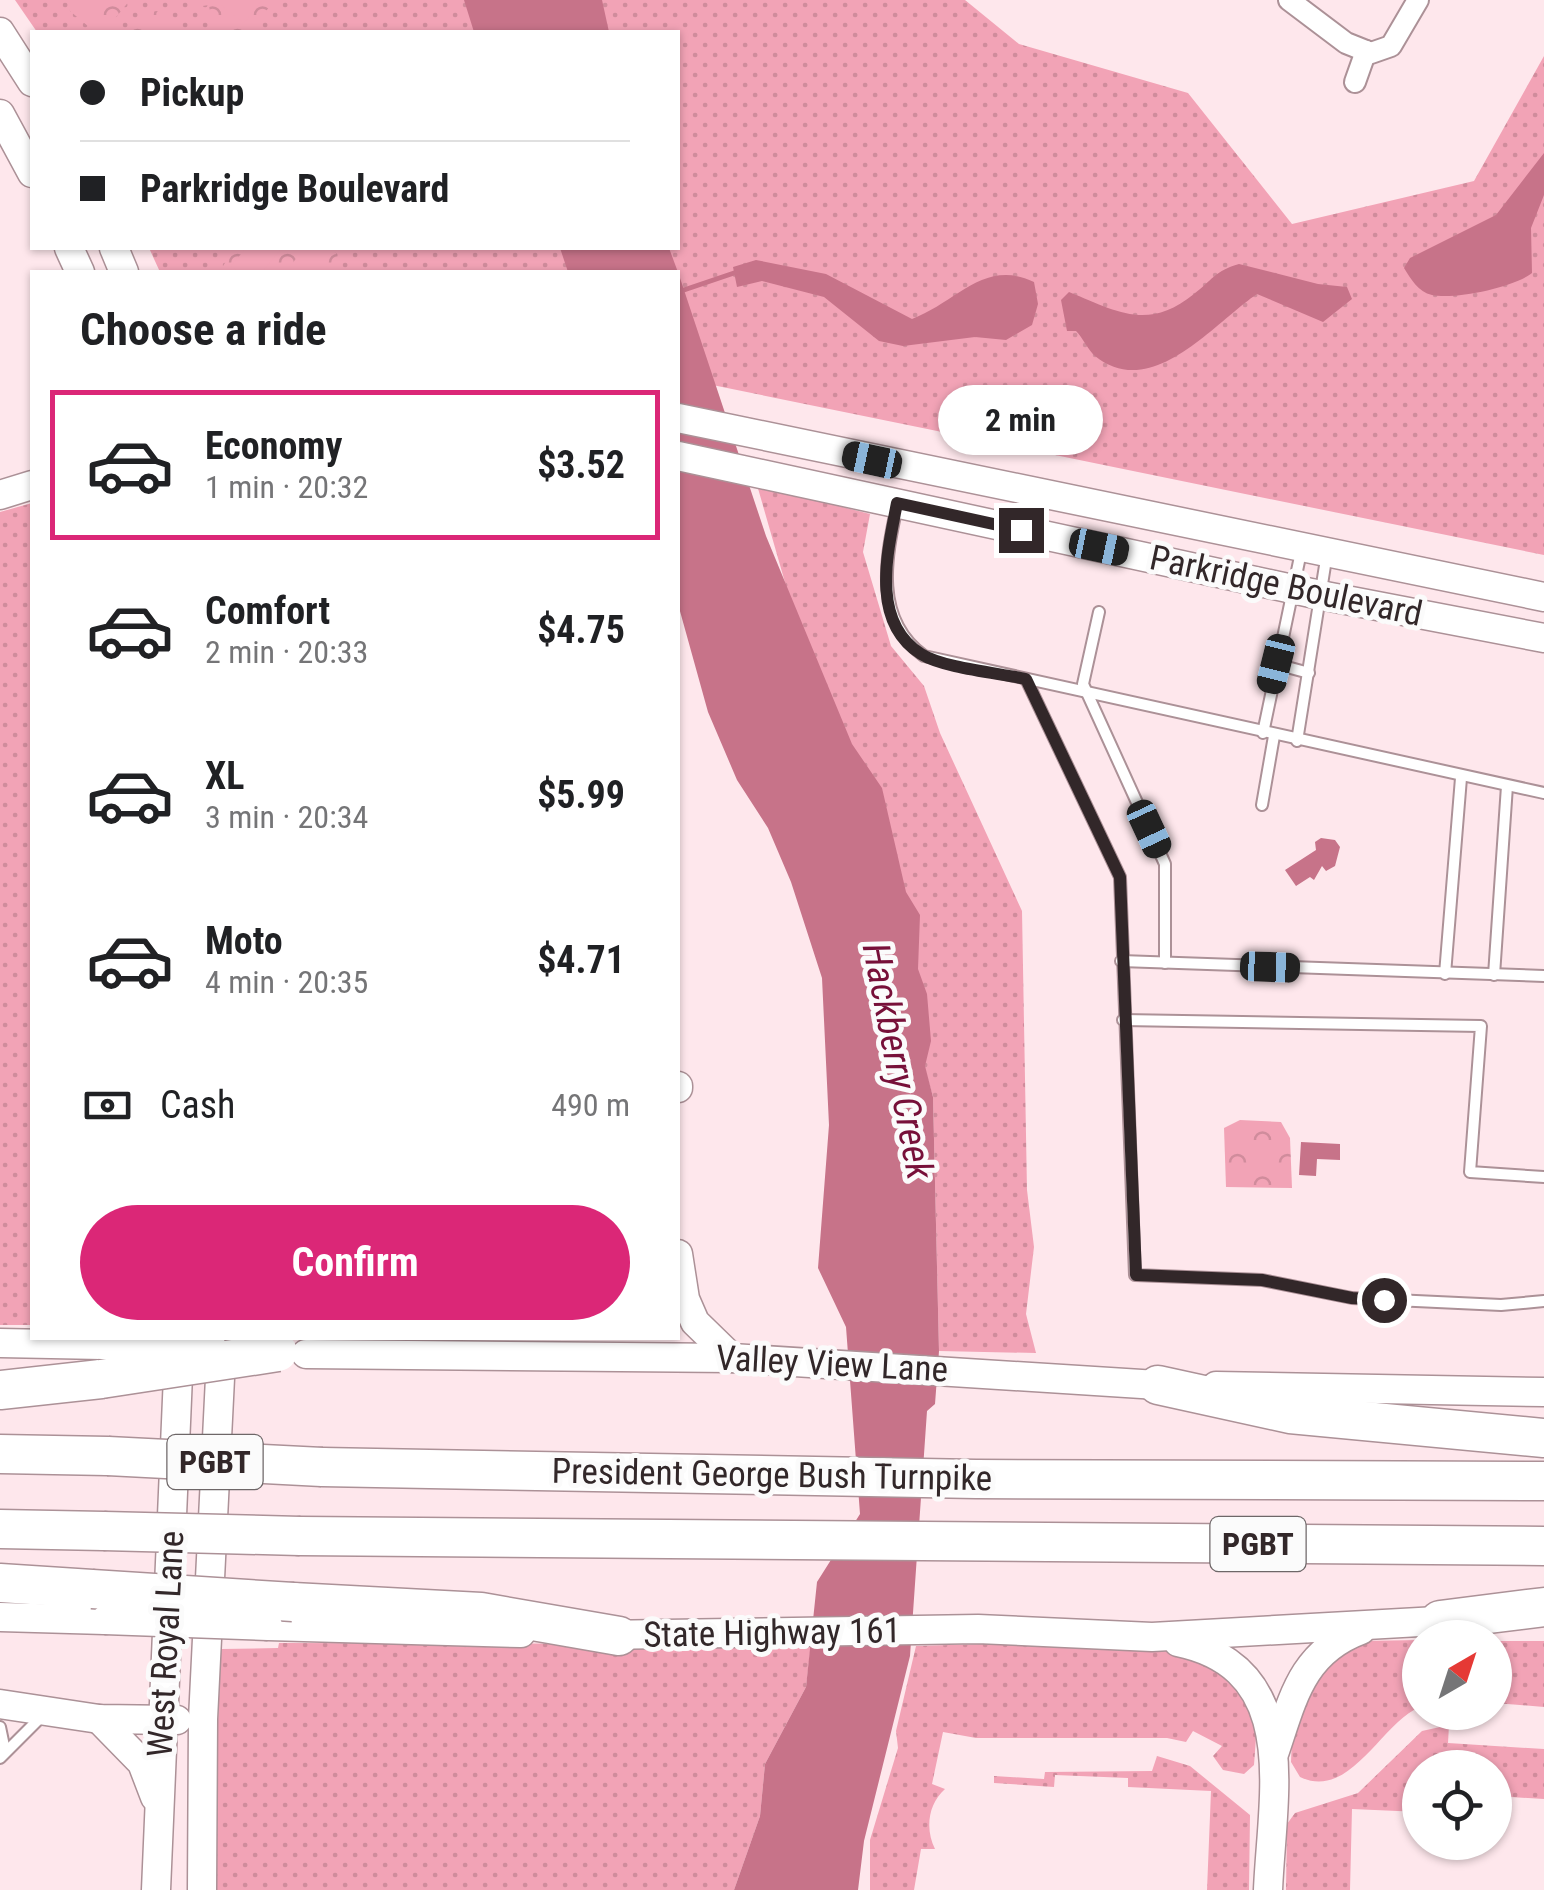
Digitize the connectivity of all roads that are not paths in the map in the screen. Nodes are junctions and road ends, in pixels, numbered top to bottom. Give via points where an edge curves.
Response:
1 (1290, 0) edge
2 (1418, 0) edge
3 (0, 32) edge
4 (1366, 52) junction
5 (30, 79) edge
6 (1356, 82) dead end
7 (0, 114) edge
8 (30, 169) edge
9 (680, 418) edge
10 (680, 456) edge
11 (30, 485) edge
12 (0, 495) edge
13 (897, 503) junction
14 (1314, 549) junction
15 (1307, 592) junction
16 (1544, 597) edge
17 (1099, 612) dead end
18 (1544, 638) edge
19 (1276, 664) junction
20 (1309, 674) junction
21 (1026, 679) junction
22 (1086, 692) junction
23 (1268, 734) junction
24 (1297, 741) junction
25 (1461, 778) junction
26 (1507, 786) junction
27 (1544, 793) edge
28 (1262, 805) dead end
29 (1121, 962) junction
30 (1164, 962) junction
31 (1445, 974) junction
32 (1494, 975) junction
33 (1544, 976) edge
34 (1122, 1020) junction
35 (1544, 1177) edge
36 (680, 1267) edge
37 (1544, 1302) edge
38 (180, 1340) edge
39 (222, 1340) edge
40 (648, 1340) edge
41 (0, 1343) edge
42 (292, 1353) joint
43 (622, 1355) junction
44 (732, 1358) junction
45 (102, 1362) junction
46 (1158, 1385) junction
47 (0, 1390) edge
48 (1544, 1392) edge
49 (1544, 1438) edge
50 (0, 1454) edge
51 (1544, 1482) edge
52 (0, 1529) edge
53 (1544, 1546) edge
54 (0, 1582) edge
55 (98, 1605) junction
56 (1544, 1607) edge
57 (0, 1617) edge
58 (1440, 1620) edge
59 (1392, 1622) junction
60 (1402, 1622) edge
61 (1512, 1623) edge
62 (1544, 1624) edge
63 (619, 1636) joint
64 (1152, 1637) junction
65 (0, 1704) edge
66 (47, 1710) junction
67 (98, 1719) junction
68 (203, 1719) junction
69 (162, 1720) junction
70 (0, 1727) edge
71 (1274, 1753) junction
72 (0, 1757) edge
73 (158, 1810) junction
74 (156, 1890) edge
75 (202, 1890) edge
76 (1268, 1890) edge

1 - 4 street
2 - 4 street via 1391,46
3 - 5 main road
4 - 6 street
7 - 8 main road
9 - 14 main road, Parkridge Boulevard
10 - 13 main road, Parkridge Boulevard
11 - 12 main road
13 - 15 main road, Parkridge Boulevard
13 - 21 lane via 886,587 910,644 924,656
14 - 15 lane
14 - 15 lane
14 - 16 main road, Parkridge Boulevard
15 - 18 main road, Parkridge Boulevard
15 - 19 lane
15 - 20 lane
17 - 22 lane
19 - 20 lane
19 - 23 lane
20 - 24 lane
21 - 22 lane
21 - 29 lane via 1120,877
22 - 23 lane
22 - 30 lane via 1165,864
23 - 24 lane
23 - 28 lane
24 - 25 lane
25 - 26 lane
25 - 31 lane
26 - 27 lane
26 - 32 lane
29 - 30 lane
29 - 34 lane
30 - 31 lane
31 - 32 lane
32 - 33 lane
34 - 35 lane via 1481,1026 1470,1172
34 - 37 lane via 1136,1275 1262,1280 1352,1298
36 - 44 main road via 695,1322
38 - 69 main road, West Royal Lane
39 - 68 main road, West Royal Lane
40 - 43 main road
41 - 45 main road
42 - 43 main road, Valley View Lane
42 - 45 highway, bridge
43 - 44 main road, Valley View Lane
44 - 46 main road, Valley View Lane
45 - 47 highway
46 - 48 main road, Valley View Lane
46 - 49 highway via 1290,1414
50 - 51 highway, President George Bush Turnpike / PGBT, bridge via 976,1479
52 - 53 highway, President George Bush Turnpike / PGBT, bridge
54 - 55 highway
55 - 57 main road
55 - 63 highway, bridge via 281,1614 481,1612
56 - 58 highway
59 - 60 main road, State Highway 161
59 - 64 main road, State Highway 161
59 - 71 main road via 1358,1631 1320,1653 1294,1688
61 - 62 main road, State Highway 161
63 - 64 main road, State Highway 161 via 978,1629
64 - 71 main road via 1193,1645 1235,1665 1259,1695
65 - 66 main road
66 - 67 main road
66 - 72 lane
67 - 69 main road
67 - 73 main road via 142,1763
68 - 69 main road
68 - 75 main road, West Royal Lane
69 - 73 main road, West Royal Lane
70 - 72 lane
71 - 76 main road
73 - 74 main road, West Royal Lane

